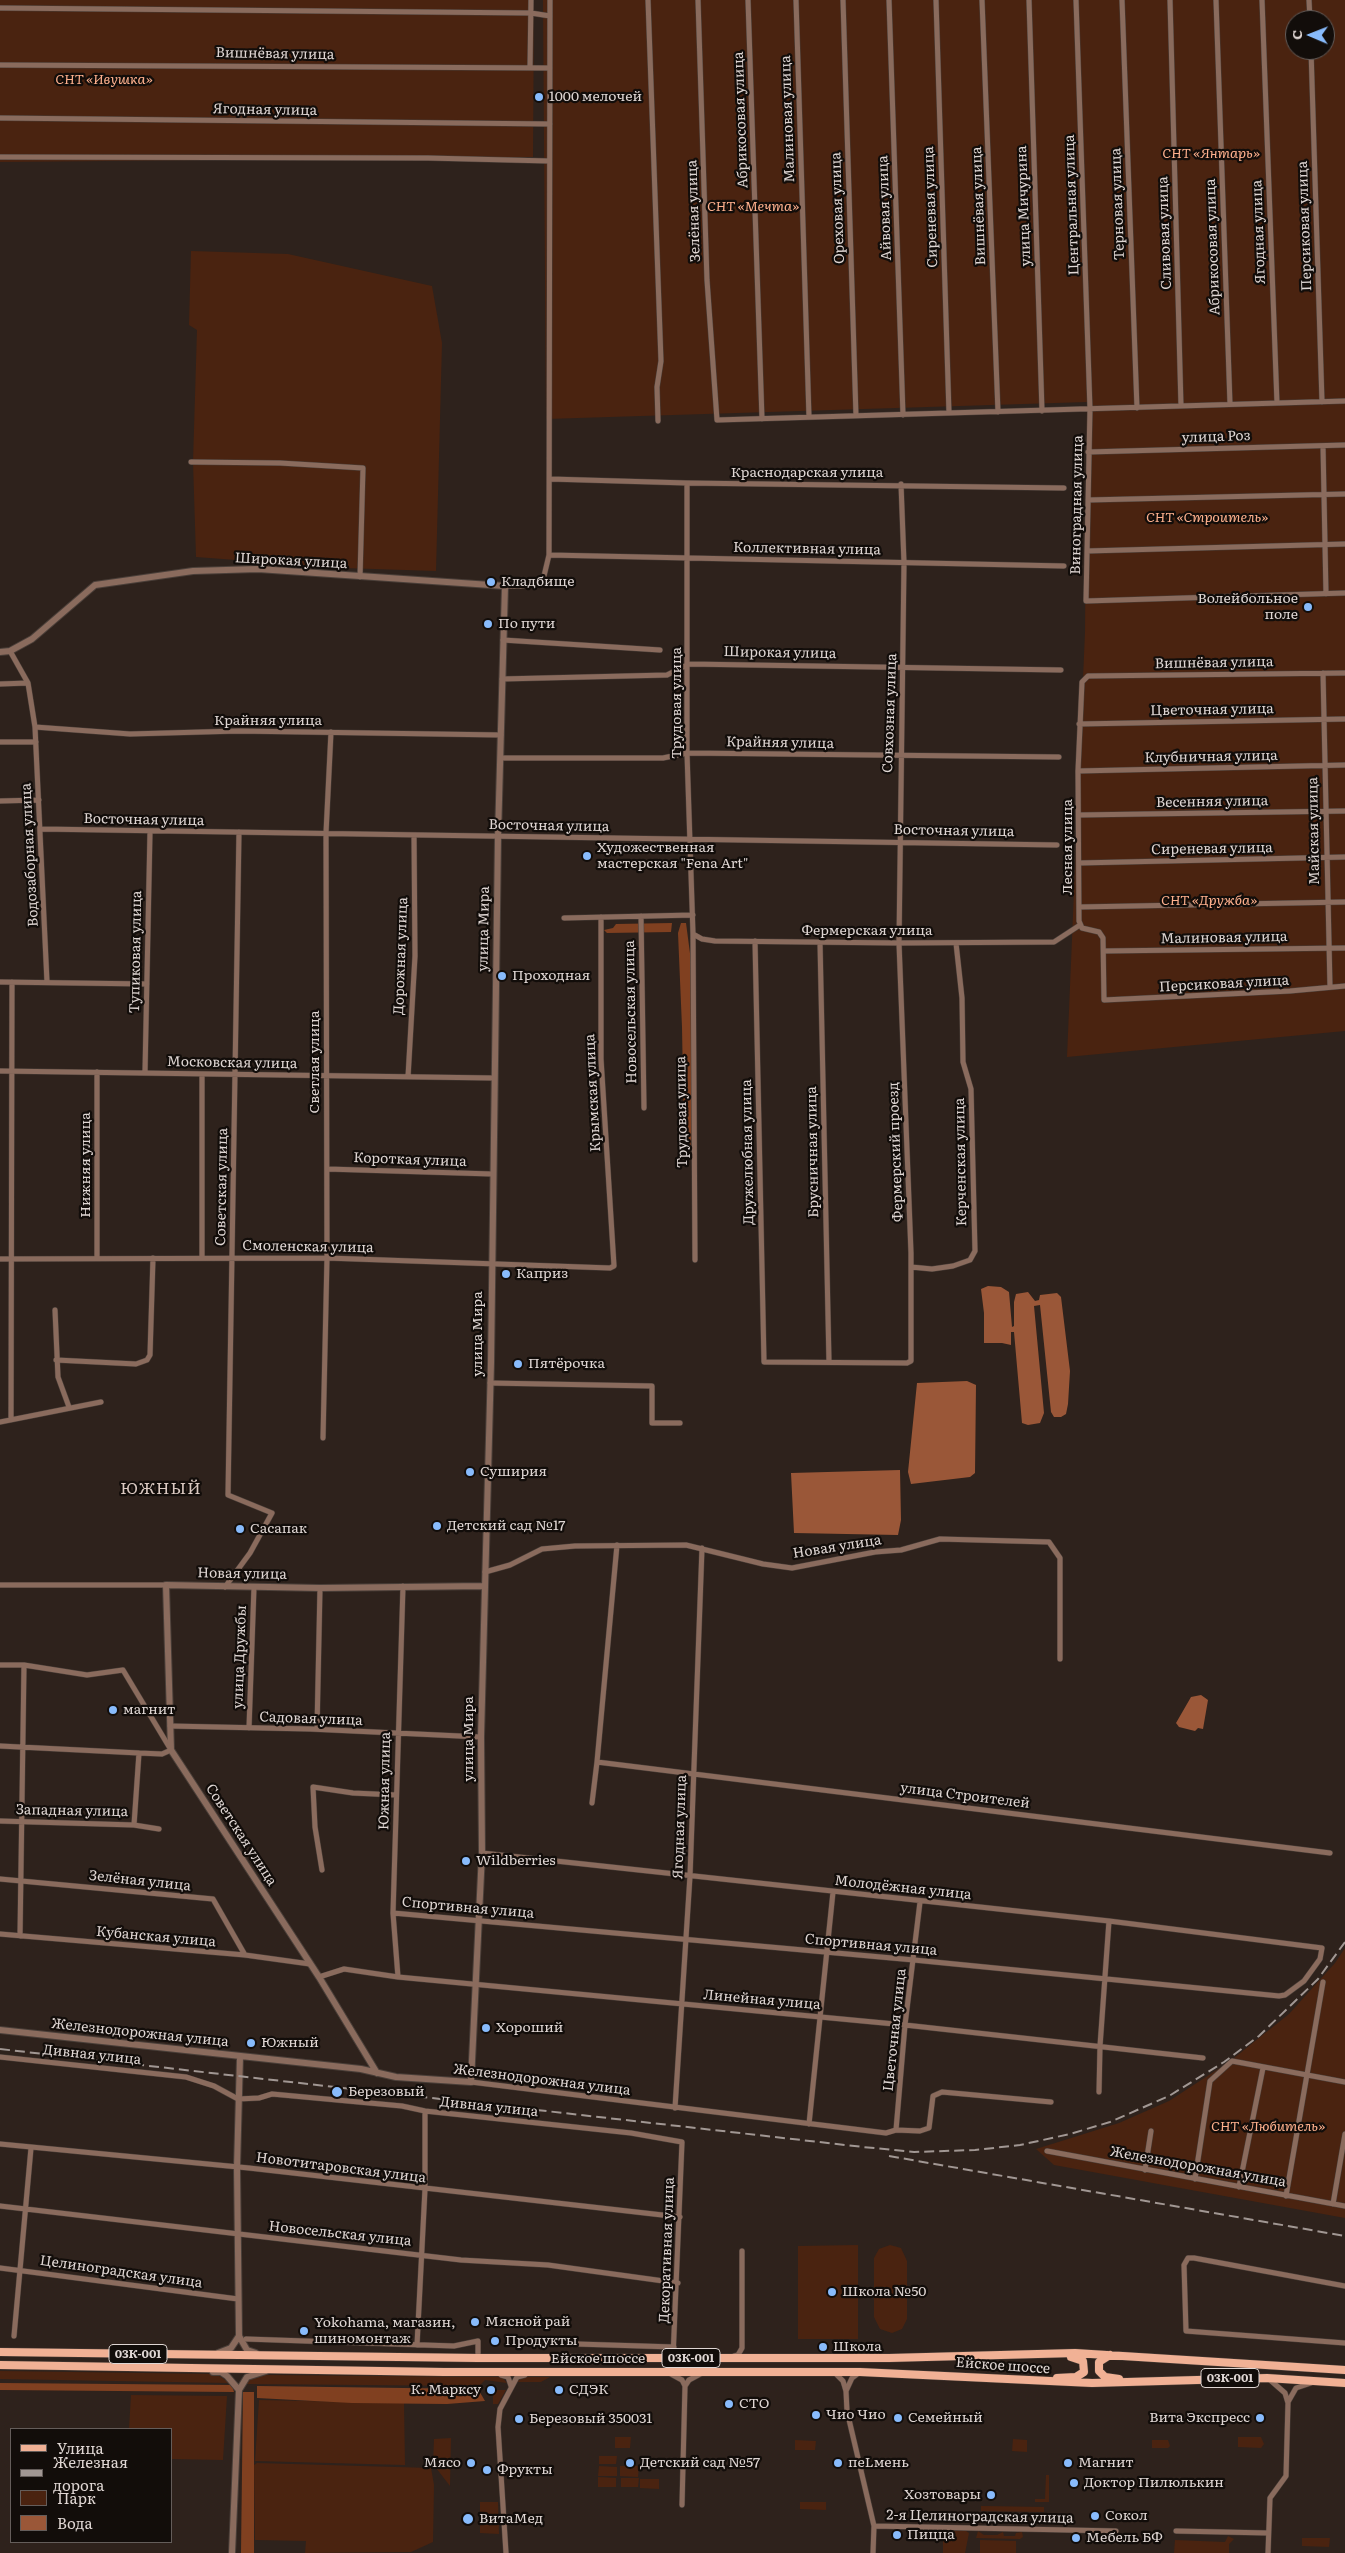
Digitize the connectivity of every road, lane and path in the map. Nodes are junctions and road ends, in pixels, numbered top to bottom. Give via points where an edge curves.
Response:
1 (531, 0) edge
2 (550, 0) edge
3 (648, 0) edge
4 (698, 0) edge
5 (748, 0) edge
6 (796, 0) edge
7 (843, 0) edge
8 (889, 0) edge
9 (936, 0) edge
10 (982, 0) edge
11 (1029, 0) edge
12 (1076, 0) edge
13 (1122, 0) edge
14 (1170, 0) edge
15 (1216, 0) edge
16 (1262, 0) edge
17 (0, 8) edge
18 (530, 13) junction
19 (550, 16) junction
20 (1311, 60) edge
21 (0, 65) edge
22 (530, 68) junction
23 (550, 68) junction
24 (0, 118) edge
25 (550, 124) junction
26 (0, 156) edge
27 (549, 161) junction
28 (1345, 401) edge
29 (1322, 402) junction
30 (1277, 403) junction
31 (1230, 404) junction
32 (1181, 406) junction
33 (1137, 408) junction
34 (1090, 409) junction
35 (1042, 411) junction
36 (998, 412) junction
37 (949, 413) junction
38 (903, 415) junction
39 (856, 416) junction
40 (809, 418) junction
41 (762, 419) junction
42 (658, 421) dead end
43 (1345, 445) edge
44 (1323, 446) junction
45 (1088, 452) junction
46 (191, 462) dead end
47 (550, 479) junction
48 (687, 484) junction
49 (901, 484) junction
50 (1064, 488) dead end
51 (1324, 494) junction
52 (1345, 494) edge
53 (1088, 500) junction
54 (1324, 544) junction
55 (1345, 544) edge
56 (1087, 552) junction
57 (549, 555) junction
58 (686, 558) junction
59 (904, 563) junction
60 (1064, 566) dead end
61 (360, 577) junction
62 (505, 586) junction
63 (1345, 593) edge
64 (1326, 594) junction
65 (503, 640) junction
66 (660, 650) dead end
67 (10, 651) junction
68 (0, 652) edge
69 (689, 664) junction
70 (902, 668) junction
71 (1061, 670) dead end
72 (1322, 673) junction
73 (1345, 673) edge
74 (1084, 678) joint
75 (502, 680) junction
76 (28, 683) junction
77 (0, 684) edge
78 (1345, 719) edge
79 (1323, 720) junction
80 (1079, 724) junction
81 (34, 727) junction
82 (330, 732) junction
83 (501, 735) junction
84 (0, 742) edge
85 (36, 742) junction
86 (687, 753) junction
87 (900, 756) junction
88 (1059, 757) dead end
89 (501, 758) junction
90 (1324, 765) junction
91 (1345, 765) edge
92 (1078, 771) junction
93 (39, 800) junction
94 (0, 801) edge
95 (1345, 811) edge
96 (1324, 812) junction
97 (1079, 815) junction
98 (41, 829) junction
99 (150, 832) junction
100 (239, 832) junction
101 (326, 834) junction
102 (414, 835) junction
103 (498, 836) junction
104 (690, 838) junction
105 (899, 842) junction
106 (1057, 845) dead end
107 (1326, 858) junction
108 (1345, 858) edge
109 (1079, 862) junction
110 (1345, 902) edge
111 (1327, 903) junction
112 (1079, 907) junction
113 (693, 915) junction
114 (641, 916) junction
115 (601, 917) junction
116 (564, 918) dead end
117 (1080, 925) junction
118 (693, 934) junction
119 (755, 941) junction
120 (820, 942) junction
121 (898, 943) junction
122 (956, 943) junction
123 (1328, 948) junction
124 (1345, 948) edge
125 (1104, 951) junction
126 (0, 982) edge
127 (12, 982) junction
128 (47, 982) junction
129 (147, 984) junction
130 (1345, 986) edge
131 (1330, 987) junction
132 (0, 1071) edge
133 (12, 1071) junction
134 (97, 1072) junction
135 (145, 1072) junction
136 (202, 1074) junction
137 (236, 1075) junction
138 (326, 1076) junction
139 (408, 1077) junction
140 (493, 1078) junction
141 (644, 1108) dead end
142 (327, 1169) junction
143 (492, 1174) junction
144 (97, 1258) junction
145 (153, 1258) junction
146 (202, 1258) junction
147 (233, 1258) junction
148 (327, 1258) junction
149 (0, 1259) edge
150 (12, 1259) junction
151 (695, 1260) dead end
152 (490, 1264) junction
153 (614, 1266) joint
154 (911, 1266) junction
155 (55, 1310) dead end
156 (56, 1360) junction
157 (829, 1362) junction
158 (490, 1383) junction
159 (101, 1402) dead end
160 (69, 1407) junction
161 (11, 1420) junction
162 (0, 1422) edge
163 (680, 1423) dead end
164 (323, 1438) dead end
165 (617, 1545) junction
166 (702, 1548) junction
167 (485, 1572) junction
168 (0, 1585) edge
169 (166, 1585) junction
170 (402, 1586) junction
171 (484, 1586) junction
172 (225, 1587) junction
173 (254, 1587) junction
174 (320, 1588) junction
175 (1060, 1659) dead end
176 (0, 1664) edge
177 (24, 1665) junction
178 (170, 1726) junction
179 (248, 1728) junction
180 (317, 1729) junction
181 (397, 1733) junction
182 (481, 1737) junction
183 (0, 1746) edge
184 (22, 1748) junction
185 (171, 1750) junction
186 (139, 1753) junction
187 (597, 1762) junction
188 (693, 1776) junction
189 (396, 1795) junction
190 (592, 1803) dead end
191 (0, 1821) edge
192 (23, 1823) junction
193 (134, 1825) junction
194 (159, 1829) dead end
195 (482, 1853) junction
196 (1330, 1853) dead end
197 (322, 1870) dead end
198 (690, 1876) junction
199 (0, 1879) edge
200 (22, 1880) junction
201 (833, 1892) junction
202 (920, 1902) junction
203 (393, 1913) junction
204 (478, 1920) junction
205 (1109, 1922) junction
206 (0, 1934) edge
207 (20, 1936) junction
208 (685, 1940) junction
209 (1322, 1948) joint
210 (826, 1951) junction
211 (244, 1955) junction
212 (914, 1960) junction
213 (310, 1964) junction
214 (319, 1977) junction
215 (398, 1977) junction
216 (1104, 1979) junction
217 (1323, 1982) dead end
218 (476, 1983) junction
219 (681, 2004) junction
220 (818, 2016) junction
221 (905, 2025) junction
222 (0, 2030) edge
223 (1100, 2046) junction
224 (0, 2056) edge
225 (240, 2056) junction
226 (1203, 2058) dead end
227 (1263, 2068) junction
228 (377, 2073) junction
229 (1308, 2076) junction
230 (471, 2082) junction
231 (1345, 2082) edge
232 (1099, 2092) dead end
233 (238, 2100) junction
234 (1051, 2102) dead end
235 (674, 2108) junction
236 (425, 2111) junction
237 (809, 2124) junction
238 (896, 2130) junction
239 (1151, 2131) dead end
240 (1345, 2134) edge
241 (682, 2142) joint
242 (0, 2144) edge
243 (31, 2148) junction
244 (1047, 2152) dead end
245 (237, 2167) junction
246 (1145, 2170) junction
247 (1195, 2179) junction
248 (1239, 2186) junction
249 (425, 2190) junction
250 (1286, 2196) junction
251 (1333, 2204) junction
252 (0, 2206) edge
253 (1345, 2206) edge
254 (25, 2209) junction
255 (680, 2217) junction
256 (238, 2234) junction
257 (742, 2250) dead end
258 (421, 2254) junction
259 (0, 2268) edge
260 (18, 2270) junction
261 (678, 2283) junction
262 (1345, 2286) edge
263 (238, 2299) junction
264 (14, 2336) dead end
265 (239, 2336) junction
266 (246, 2339) dead end
267 (544, 2343) dead end
268 (1345, 2343) edge
269 (417, 2345) junction
270 (674, 2347) junction
271 (742, 2348) junction
272 (0, 2352) edge
273 (1018, 2354) junction
274 (212, 2355) junction
275 (1112, 2355) junction
276 (276, 2356) junction
277 (478, 2358) junction
278 (673, 2358) junction
279 (732, 2358) junction
280 (751, 2358) junction
281 (0, 2365) edge
282 (190, 2368) junction
283 (268, 2370) junction
284 (1345, 2370) edge
285 (706, 2371) junction
286 (486, 2372) junction
287 (531, 2372) junction
288 (666, 2372) junction
289 (833, 2372) junction
290 (860, 2372) junction
291 (1267, 2378) junction
292 (1020, 2379) junction
293 (1319, 2381) junction
294 (1141, 2382) junction
295 (1345, 2383) edge
296 (511, 2386) junction
297 (685, 2386) junction
298 (238, 2390) junction
299 (846, 2392) junction
300 (1288, 2403) junction
301 (682, 2505) dead end
302 (874, 2526) junction
303 (1116, 2531) dead end
304 (1176, 2531) dead end
305 (1268, 2534) junction
306 (232, 2553) edge
307 (506, 2553) edge
308 (873, 2553) edge
309 (1268, 2553) edge

1 - 18 street
2 - 19 street
3 - 42 street via 661,361 657,387
4 - 41 street, Зелёная улица via 708,280 717,420
5 - 41 street, Абрикосовая улица
6 - 40 street, Малиновая улица
7 - 39 street, Ореховая улица
8 - 38 street, Айвовая улица
9 - 37 street, Сиреневая улица
10 - 36 street, Вишнёвая улица
11 - 35 street, улица Мичурина
12 - 34 street, Центральная улица
13 - 33 street, Терновая улица
14 - 32 street, Сливовая улица
15 - 31 street, Абрикосовая улица
16 - 30 street, Ягодная улица
17 - 18 street
18 - 19 street
18 - 22 street
19 - 23 street
20 - 29 street, Персиковая улица
21 - 22 street, Вишнёвая улица
22 - 23 street, Вишнёвая улица
23 - 25 street
24 - 25 street, Ягодная улица
25 - 27 street
26 - 27 street
27 - 47 street
28 - 29 street
29 - 30 street
30 - 31 street
31 - 32 street
32 - 33 street
33 - 34 street
34 - 35 street
34 - 45 street, Виноградная улица
35 - 36 street
36 - 37 street
37 - 38 street
38 - 39 street
39 - 40 street
40 - 41 street
43 - 44 street, улица Роз
44 - 45 street, улица Роз
44 - 51 street
45 - 53 street, Виноградная улица
46 - 61 street via 363,468
47 - 48 street, Краснодарская улица
47 - 57 street
48 - 49 street, Краснодарская улица
48 - 58 street, Трудовая улица
49 - 50 street, Краснодарская улица
49 - 59 street, Совхозная улица
51 - 52 street
51 - 53 street
51 - 54 street
53 - 56 street, Виноградная улица
54 - 55 street
54 - 56 street
54 - 64 street
56 - 64 street, Виноградная улица via 1086,601
57 - 58 street, Коллективная улица
57 - 62 street via 540,580 523,586
58 - 59 street, Коллективная улица
58 - 69 street, Трудовая улица
59 - 60 street, Коллективная улица
59 - 70 street, Совхозная улица
61 - 62 street, Широкая улица
61 - 67 street, Широкая улица via 240,570 193,571 104,583 84,593 32,639
62 - 65 street, улица Мира
63 - 64 street
65 - 66 street
65 - 75 street, улица Мира
67 - 68 street
67 - 76 street
69 - 70 street, Широкая улица
69 - 75 street, Широкая улица via 666,675
69 - 86 street, Трудовая улица
70 - 71 street, Широкая улица
70 - 87 street, Совхозная улица
72 - 73 street, Вишнёвая улица
72 - 74 street, Вишнёвая улица
72 - 79 street, Майская улица
74 - 80 street, Лесная улица
75 - 83 street, улица Мира
76 - 77 street
76 - 81 street, Водозаборная улица
78 - 79 street, Цветочная улица
79 - 80 street, Цветочная улица
79 - 90 street, Майская улица
80 - 92 street, Лесная улица
81 - 82 street, Крайняя улица via 130,734
81 - 85 street, Водозаборная улица
82 - 83 street, Крайняя улица
82 - 101 street, Светлая улица
83 - 89 street, улица Мира
84 - 85 street
85 - 93 street, Водозаборная улица
86 - 87 street, Крайняя улица
86 - 89 street, Крайняя улица via 663,758
86 - 104 street, Трудовая улица
87 - 88 street, Крайняя улица
87 - 105 street, Совхозная улица
89 - 103 street, улица Мира
90 - 91 street, Клубничная улица
90 - 92 street, Клубничная улица
90 - 96 street, Майская улица
92 - 97 street, Лесная улица
93 - 94 street
93 - 98 street, Водозаборная улица
95 - 96 street, Весенняя улица
96 - 97 street, Весенняя улица
96 - 107 street, Майская улица
97 - 109 street, Лесная улица
98 - 99 street, Восточная улица
98 - 128 street, Водозаборная улица
99 - 100 street, Восточная улица
99 - 129 street, Тупиковая улица
100 - 101 street, Восточная улица
100 - 137 street, Советская улица
101 - 102 street, Восточная улица
101 - 138 street, Светлая улица
102 - 103 street, Восточная улица
102 - 139 street, Дорожная улица via 414,956
103 - 104 street, Восточная улица
103 - 140 street, улица Мира
104 - 105 street, Восточная улица
104 - 113 street, Трудовая улица
105 - 106 street, Восточная улица
105 - 121 street, Совхозная улица
107 - 108 street, Сиреневая улица
107 - 109 street, Сиреневая улица
107 - 111 street, Майская улица
109 - 112 street, Лесная улица
110 - 111 street
111 - 112 street
111 - 123 street, Майская улица
112 - 117 street, Лесная улица
113 - 114 street
113 - 118 street, Трудовая улица
114 - 115 street
114 - 141 street, Новосельская улица
115 - 116 street
115 - 153 street, Крымская улица via 601,1059
117 - 122 street, Фермерская улица via 1054,942
117 - 125 street via 1099,932
118 - 119 street, Фермерская улица via 702,939
118 - 151 street, Трудовая улица
119 - 120 street, Фермерская улица
119 - 157 street, Дружелюбная улица via 764,1362
120 - 121 street, Фермерская улица
120 - 157 street, Брусничная улица
121 - 122 street, Фермерская улица
121 - 154 street, Фермерский проезд
122 - 154 street, Керченская улица via 962,998 963,1062 971,1089 974,1252 970,1260 953,1266 932,1269
123 - 124 street, Малиновая улица
123 - 125 street, Малиновая улица
123 - 131 street, Майская улица
125 - 131 street, Персиковая улица via 1104,1000
126 - 127 street
127 - 128 street
127 - 133 street
128 - 129 street
129 - 135 street, Тупиковая улица
130 - 131 street, Персиковая улица
132 - 133 street, Московская улица
133 - 134 street, Московская улица
133 - 150 street
134 - 135 street, Московская улица
134 - 144 street, Нижняя улица
135 - 136 street, Московская улица
136 - 137 street, Московская улица
136 - 146 street, Советская улица
137 - 138 street, Московская улица
137 - 147 street, Советская улица
138 - 139 street, Московская улица
138 - 142 street, Светлая улица
139 - 140 street, Московская улица
140 - 143 street, улица Мира
142 - 143 street, Короткая улица
142 - 148 street, Светлая улица
143 - 152 street, улица Мира
144 - 145 street, Смоленская улица
144 - 150 street, Смоленская улица
145 - 146 street, Смоленская улица
145 - 156 street via 150,1355 147,1360 136,1364
146 - 147 street, Смоленская улица
147 - 148 street, Смоленская улица
147 - 172 street, Советская улица via 228,1495 272,1512 250,1553
148 - 152 street, Смоленская улица
148 - 164 street, Светлая улица
149 - 150 street, Смоленская улица
150 - 161 street
152 - 153 street, Смоленская улица
152 - 158 street, улица Мира
154 - 157 street, Фермерский проезд via 911,1361
155 - 156 street
156 - 160 street via 58,1377
158 - 163 street via 652,1386 652,1423
158 - 167 street, улица Мира
159 - 160 street
160 - 161 street
161 - 162 street
165 - 166 street, Новая улица
165 - 167 street, Новая улица via 542,1549 510,1565
165 - 187 street
166 - 175 street, Новая улица via 792,1568 901,1550 940,1539 1049,1542 1060,1558
166 - 188 street, Ягодная улица
167 - 171 street, улица Мира
168 - 169 street, Новая улица
169 - 172 street, Новая улица
169 - 178 street
170 - 171 street, Новая улица
170 - 174 street, Новая улица
170 - 181 street, Южная улица
171 - 182 street, улица Мира
172 - 173 street, Новая улица
173 - 174 street, Новая улица
173 - 179 street, улица Дружбы
174 - 180 street
176 - 177 street
177 - 184 street
177 - 185 street via 87,1675 123,1670
178 - 179 street, Садовая улица
178 - 185 street
179 - 180 street, Садовая улица
180 - 181 street, Садовая улица
181 - 182 street, Садовая улица
181 - 189 street, Южная улица
182 - 195 street, улица Мира
183 - 184 street
184 - 186 street
184 - 192 street
185 - 186 street via 162,1754
185 - 213 street, Советская улица
186 - 193 street, Западная улица
187 - 188 street, улица Строителей
187 - 190 street
188 - 196 street, улица Строителей
188 - 198 street, Ягодная улица
189 - 197 street via 353,1793 313,1786
189 - 203 street, Южная улица
191 - 192 street, Западная улица
192 - 193 street, Западная улица
192 - 200 street
193 - 194 street
195 - 198 street, Молодёжная улица
195 - 204 street, улица Мира
198 - 201 street, Молодёжная улица
198 - 208 street, Ягодная улица
199 - 200 street, Зелёная улица
200 - 207 street
200 - 211 street, Зелёная улица via 212,1899
201 - 202 street, Молодёжная улица
201 - 210 street
202 - 205 street, Молодёжная улица
202 - 212 street, Цветочная улица
203 - 204 street, Спортивная улица
203 - 215 street, Южная улица
204 - 208 street, Спортивная улица
204 - 218 street, улица Мира
205 - 209 street, Молодёжная улица
205 - 216 street
206 - 207 street, Кубанская улица
207 - 211 street, Кубанская улица
208 - 210 street, Спортивная улица
208 - 219 street, Ягодная улица
209 - 216 street, Спортивная улица via 1320,1959 1304,1981 1285,1995 1255,1995
210 - 212 street, Спортивная улица
210 - 220 street
211 - 213 street, Кубанская улица
212 - 216 street, Спортивная улица
212 - 221 street, Цветочная улица
213 - 214 street, Советская улица
214 - 215 street, Линейная улица via 344,1969
214 - 228 street, Советская улица
215 - 218 street, Линейная улица
216 - 223 street
217 - 229 street
218 - 219 street, Линейная улица
218 - 230 street, улица Мира
219 - 220 street, Линейная улица
219 - 235 street, Ягодная улица
220 - 221 street, Линейная улица
220 - 237 street
221 - 223 street, Линейная улица
221 - 238 street, Цветочная улица
222 - 225 street, Железнодорожная улица
223 - 226 street, Линейная улица
223 - 232 street
224 - 233 street, Дивная улица via 193,2079 214,2086
225 - 228 street, Железнодорожная улица
225 - 233 street
227 - 229 street
227 - 247 street via 1232,2061 1210,2081
227 - 248 street
228 - 230 street, Железнодорожная улица via 396,2078
229 - 231 street
229 - 250 street
230 - 235 street, Железнодорожная улица
233 - 236 street, Дивная улица via 272,2094
233 - 245 street
234 - 238 street, Железнодорожная улица via 942,2092 933,2096 929,2128 920,2132
235 - 237 street, Железнодорожная улица
236 - 241 street, Дивная улица via 631,2133
236 - 249 street
237 - 238 street, Железнодорожная улица via 872,2132
239 - 246 street
240 - 251 street
241 - 255 street, Декоративная улица
242 - 243 street, Новотитаровская улица
243 - 245 street, Новотитаровская улица
243 - 254 street
244 - 246 street, Железнодорожная улица
245 - 249 street, Новотитаровская улица
245 - 256 street
246 - 247 street, Железнодорожная улица
247 - 248 street, Железнодорожная улица
248 - 250 street, Железнодорожная улица
249 - 255 street, Новотитаровская улица
249 - 258 street
250 - 251 street, Железнодорожная улица
251 - 253 street, Железнодорожная улица
252 - 254 street, Новосельская улица
254 - 256 street, Новосельская улица
254 - 260 street
255 - 261 street, Декоративная улица
256 - 258 street, Новосельская улица
256 - 263 street
257 - 271 street
258 - 261 street, Новосельская улица
258 - 269 street
259 - 260 street, Целиноградская улица
260 - 263 street, Целиноградская улица
260 - 264 street
261 - 270 street, Декоративная улица
262 - 268 street via 1194,2258 1188,2258 1184,2265 1186,2331
263 - 265 street
265 - 274 street via 231,2348
265 - 276 street via 247,2350
266 - 269 street
267 - 270 street
269 - 277 street via 454,2346 478,2341
270 - 278 street, Декоративная улица
271 - 279 street
271 - 280 street
272 - 274 main road, 03К-001
273 - 275 main road, Ейское шоссе / 03К-001
273 - 280 main road, Ейское шоссе / 03К-001
273 - 292 main road, 03К-001 via 1077,2357 1085,2364 1084,2372 1076,2377
274 - 276 main road, 03К-001
275 - 284 main road, Ейское шоссе / 03К-001
275 - 294 main road, 03К-001 via 1099,2362 1100,2374
276 - 277 main road, 03К-001
277 - 278 main road, Ейское шоссе / 03К-001
278 - 279 main road, Ейское шоссе / 03К-001
279 - 280 main road, Ейское шоссе / 03К-001
281 - 282 main road, Ейское шоссе / 03К-001
282 - 283 main road, Ейское шоссе / 03К-001
282 - 298 street via 193,2371 220,2372 231,2379
283 - 286 main road, Ейское шоссе / 03К-001
283 - 298 street via 247,2377
285 - 288 main road, Ейское шоссе / 03К-001
285 - 289 main road, Ейское шоссе / 03К-001
285 - 297 street via 689,2380
286 - 287 main road, Ейское шоссе / 03К-001
286 - 296 street via 506,2375
287 - 288 main road, Ейское шоссе / 03К-001
287 - 296 street via 520,2375
288 - 297 street via 676,2376
289 - 290 main road, Ейское шоссе / 03К-001
289 - 299 street, 2-я Целиноградская улица via 843,2382
290 - 292 main road, Ейское шоссе / 03К-001
290 - 299 street via 852,2378
291 - 293 main road, Ейское шоссе / 03К-001
291 - 294 main road, Ейское шоссе / 03К-001
291 - 300 street via 1284,2392
292 - 294 main road, Ейское шоссе / 03К-001
293 - 295 main road, Ейское шоссе / 03К-001
293 - 300 street via 1296,2388
296 - 307 street via 500,2409 498,2426
297 - 301 street
298 - 306 street
299 - 302 street, 2-я Целиноградская улица via 847,2411
300 - 305 street via 1286,2476 1270,2498
302 - 303 street, 2-я Целиноградская улица
302 - 308 street, 2-я Целиноградская улица
304 - 305 street
305 - 309 street

